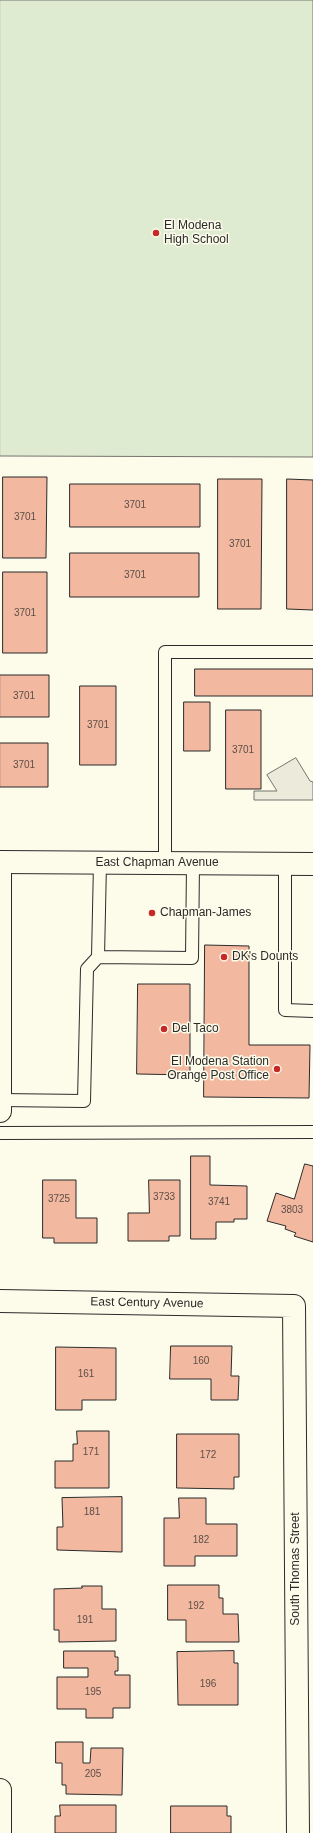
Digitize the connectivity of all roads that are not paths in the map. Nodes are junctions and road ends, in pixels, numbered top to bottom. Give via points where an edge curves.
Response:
1 (313, 652) edge
2 (0, 862) edge
3 (100, 863) junction
4 (165, 863) junction
5 (193, 863) junction
6 (285, 864) junction
7 (313, 864) edge
8 (98, 957) junction
9 (1, 1007) edge
10 (313, 1011) edge
11 (0, 1100) edge
12 (0, 1111) edge
13 (313, 1132) edge
14 (0, 1133) edge
15 (0, 1301) edge
16 (294, 1306) joint
17 (0, 1790) edge
18 (0, 1833) edge
19 (298, 1833) edge

1 - 4 lane via 166,652
2 - 3 street, East Chapman Avenue
2 - 9 street
3 - 4 street, East Chapman Avenue
3 - 8 lane
4 - 5 street, East Chapman Avenue
5 - 6 street, East Chapman Avenue
5 - 8 lane via 192,958
6 - 7 street, East Chapman Avenue
6 - 10 lane via 285,1010
8 - 11 lane via 87,969 84,1101
9 - 11 street
11 - 12 street
13 - 14 lane
15 - 16 street, East Century Avenue
16 - 19 street, South Thomas Street
17 - 18 street

